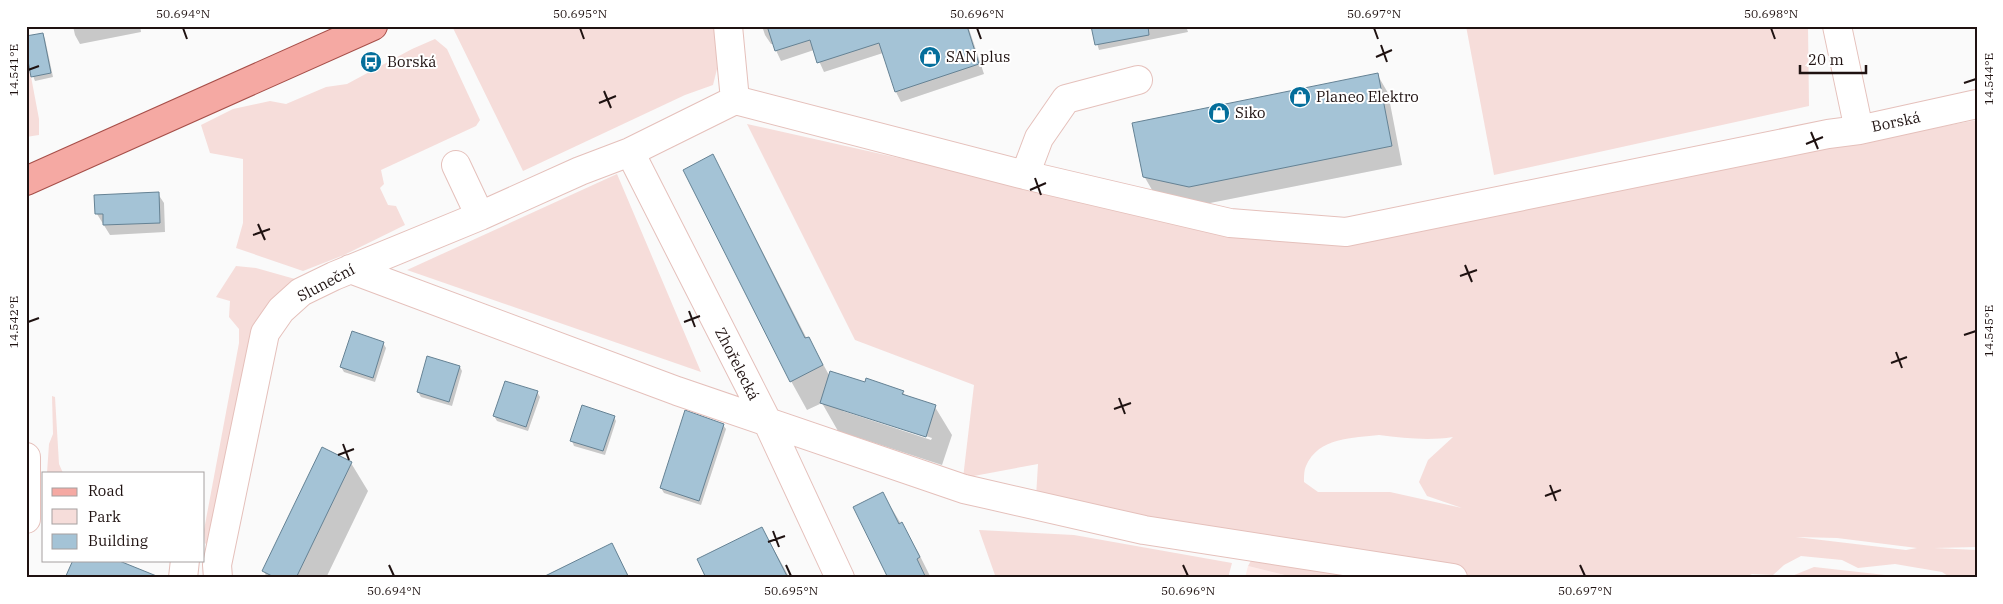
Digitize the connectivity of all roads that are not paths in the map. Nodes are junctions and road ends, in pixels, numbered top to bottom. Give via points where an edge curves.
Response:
1 (373, 26) edge
2 (728, 26) edge
3 (1837, 26) edge
4 (1138, 80) dead end
5 (736, 100) junction
6 (1977, 104) edge
7 (1859, 130) junction
8 (630, 152) junction
9 (456, 164) dead end
10 (1025, 175) junction
11 (26, 181) edge
12 (480, 216) junction
13 (350, 269) junction
14 (766, 422) junction
15 (26, 457) edge
16 (31, 513) edge
17 (185, 562) edge
18 (212, 568) edge
19 (183, 578) edge
20 (840, 578) edge
21 (1453, 578) edge

1 - 11 main road
2 - 5 street
3 - 7 street, Borská
4 - 10 street via 1066,99 1039,138
5 - 8 street, Sluneční
5 - 10 street
6 - 7 street, Borská
7 - 10 street via 1346,232 1230,223
8 - 12 street, Sluneční
8 - 14 street, Zhořelecká
9 - 12 street
12 - 13 street, Sluneční
13 - 14 street
13 - 18 street, Sluneční via 301,292 281,310 265,333
14 - 20 street, Zhořelecká
14 - 21 street via 964,489 1032,505 1144,530
15 - 16 street
17 - 19 street

